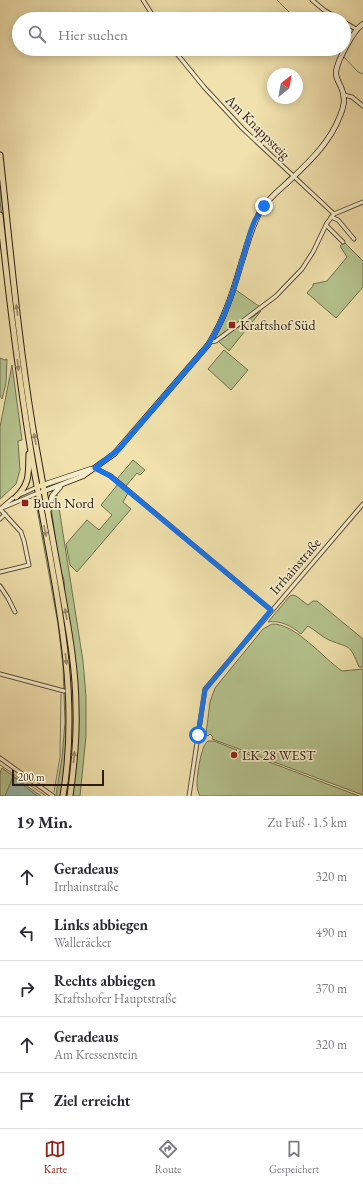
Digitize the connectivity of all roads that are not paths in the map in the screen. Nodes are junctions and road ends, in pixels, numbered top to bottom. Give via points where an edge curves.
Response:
1 (143, 0) edge
2 (312, 0) edge
3 (151, 12) edge
4 (327, 12) edge
5 (363, 24) edge
6 (351, 26) edge
7 (356, 29) junction
8 (351, 39) edge
9 (179, 56) edge
10 (342, 56) edge
11 (344, 95) junction
12 (363, 106) edge
13 (0, 155) edge
14 (293, 177) junction
15 (363, 202) edge
16 (0, 215) edge
17 (332, 216) junction
18 (326, 225) junction
19 (354, 240) dead end
20 (343, 242) dead end
21 (210, 342) junction
22 (30, 445) junction
23 (95, 468) junction
24 (43, 485) junction
25 (61, 486) junction
26 (37, 487) junction
27 (44, 491) junction
28 (38, 493) junction
29 (16, 497) junction
30 (363, 504) edge
31 (0, 509) edge
32 (48, 512) junction
33 (5, 514) junction
34 (0, 519) edge
35 (0, 572) edge
36 (0, 586) edge
37 (271, 610) junction
38 (15, 612) dead end
39 (0, 674) edge
40 (64, 691) dead end
41 (0, 758) edge
42 (63, 795) edge
43 (53, 796) edge
44 (70, 796) edge
45 (189, 796) edge

1 - 3 street
2 - 4 street
5 - 7 street
6 - 7 street
7 - 8 street
9 - 14 street, Am Knappsteig via 242,128
10 - 11 street via 336,75
11 - 12 street via 352,97
11 - 14 street via 340,116 328,139 317,154
24 -> 13 main road via 28,397
14 - 17 street, Am Knappsteig
14 - 21 street via 270,198 255,220 230,301
15 - 17 street
16 -> 22 main road via 21,397
17 - 18 street
17 - 19 street, Am Knappsteig
18 - 20 street
18 - 21 street via 308,262 276,296 216,341
21 - 23 street via 119,449
22 - 26 main road
22 - 29 main road via 27,483
23 - 24 street
23 - 25 street
23 - 37 street via 110,476
24 - 26 street
24 - 27 main road
25 - 27 street
25 - 32 street via 52,496
26 - 28 main road
26 - 29 street
27 - 28 street
27 - 32 main road
28 - 31 street
28 -> 42 main road via 63,633 68,677 70,735
29 - 31 street
30 - 37 street, Irrhainstraße
31 - 33 street
44 -> 32 main road via 75,753 75,686 70,638
33 - 34 street
33 - 35 street via 21,532 29,565
36 - 38 street
37 - 45 street, Irrhainstraße via 205,690
39 - 40 street
41 - 43 street

